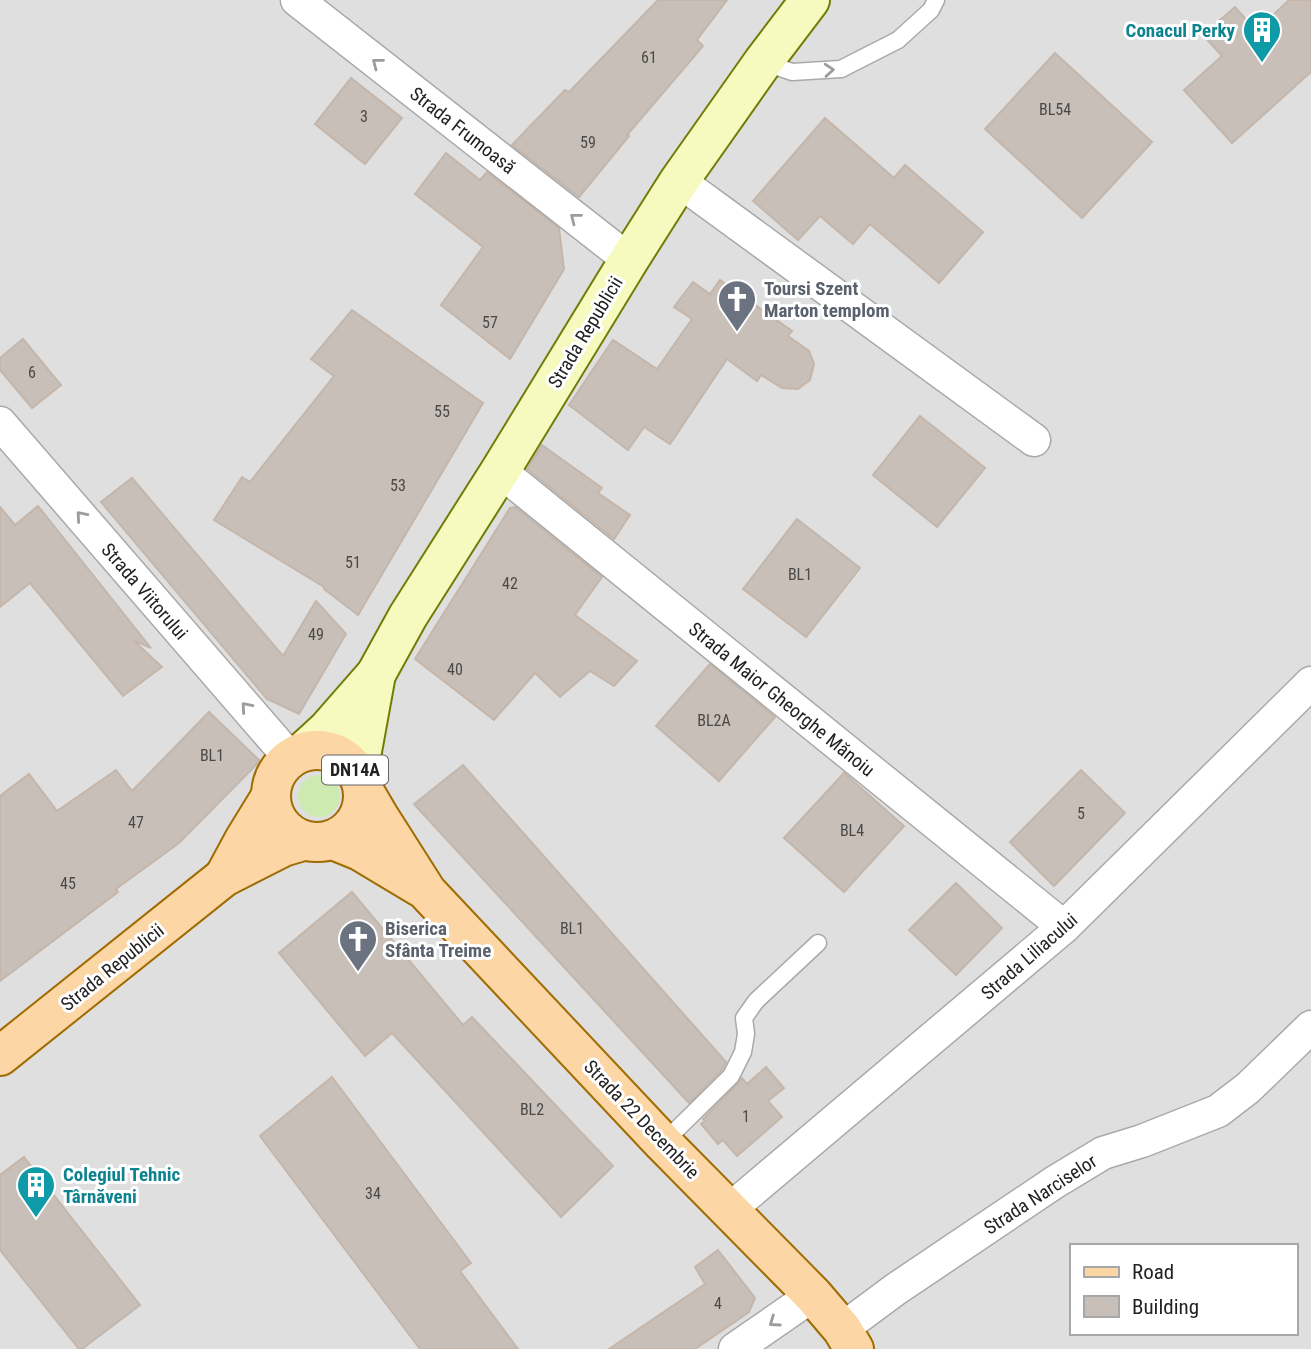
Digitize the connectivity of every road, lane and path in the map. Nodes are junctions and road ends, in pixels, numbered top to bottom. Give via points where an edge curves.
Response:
1 (297, 0) edge
2 (810, 0) edge
3 (936, 0) edge
4 (763, 62) junction
5 (680, 181) junction
6 (629, 260) junction
7 (0, 423) edge
8 (1034, 440) dead end
9 (500, 471) junction
10 (376, 674) junction
11 (1311, 683) edge
12 (297, 755) junction
13 (361, 781) junction
14 (271, 796) junction
15 (318, 840) junction
16 (224, 877) junction
17 (427, 891) junction
18 (1064, 927) junction
19 (818, 943) dead end
20 (1311, 1027) edge
21 (0, 1056) edge
22 (663, 1143) junction
23 (729, 1210) junction
24 (813, 1295) junction
25 (848, 1339) edge
26 (735, 1349) edge

6 -> 1 street, Strada Frumoasă
2 - 4 main road, Strada Republicii
4 -> 3 lane via 792,72 841,69 898,40
4 - 5 main road, Strada Republicii
5 - 6 main road, Strada Republicii
5 - 8 street
6 - 9 main road, Strada Republicii
12 -> 7 street, Strada Viitorului
9 - 10 main road, Strada Republicii
9 - 18 street, Strada Maior Gheorghe Mănoiu
10 - 12 main road, Strada Republicii via 327,730
10 - 13 main road, Strada Republicii
11 - 18 street, Strada Liliacului
12 - 13 main road, DN14A via 318,750 334,753 348,761
12 - 14 main road, DN14A via 276,775
13 - 15 main road, DN14A via 363,805 358,820 347,832
13 - 17 main road, Strada 22 Decembrie / DN14A
14 - 15 main road via 279,823 290,834
14 - 16 main road, Strada Republicii / DN14A
15 - 16 main road, Strada Republicii / DN14A via 283,847
15 - 17 main road, Strada 22 Decembrie via 360,851
16 - 21 main road, Strada Republicii / DN14A
17 - 22 main road, Strada 22 Decembrie
18 - 23 street, Strada Liliacului
19 - 22 lane via 756,1001 744,1018 743,1052 731,1076
20 - 25 street, Strada Narciselor via 1218,1111 1103,1153 1055,1182 896,1289
22 - 23 main road, Strada 22 Decembrie
23 - 24 main road, Strada 22 Decembrie
24 - 25 main road, Strada 22 Decembrie
24 -> 26 street

